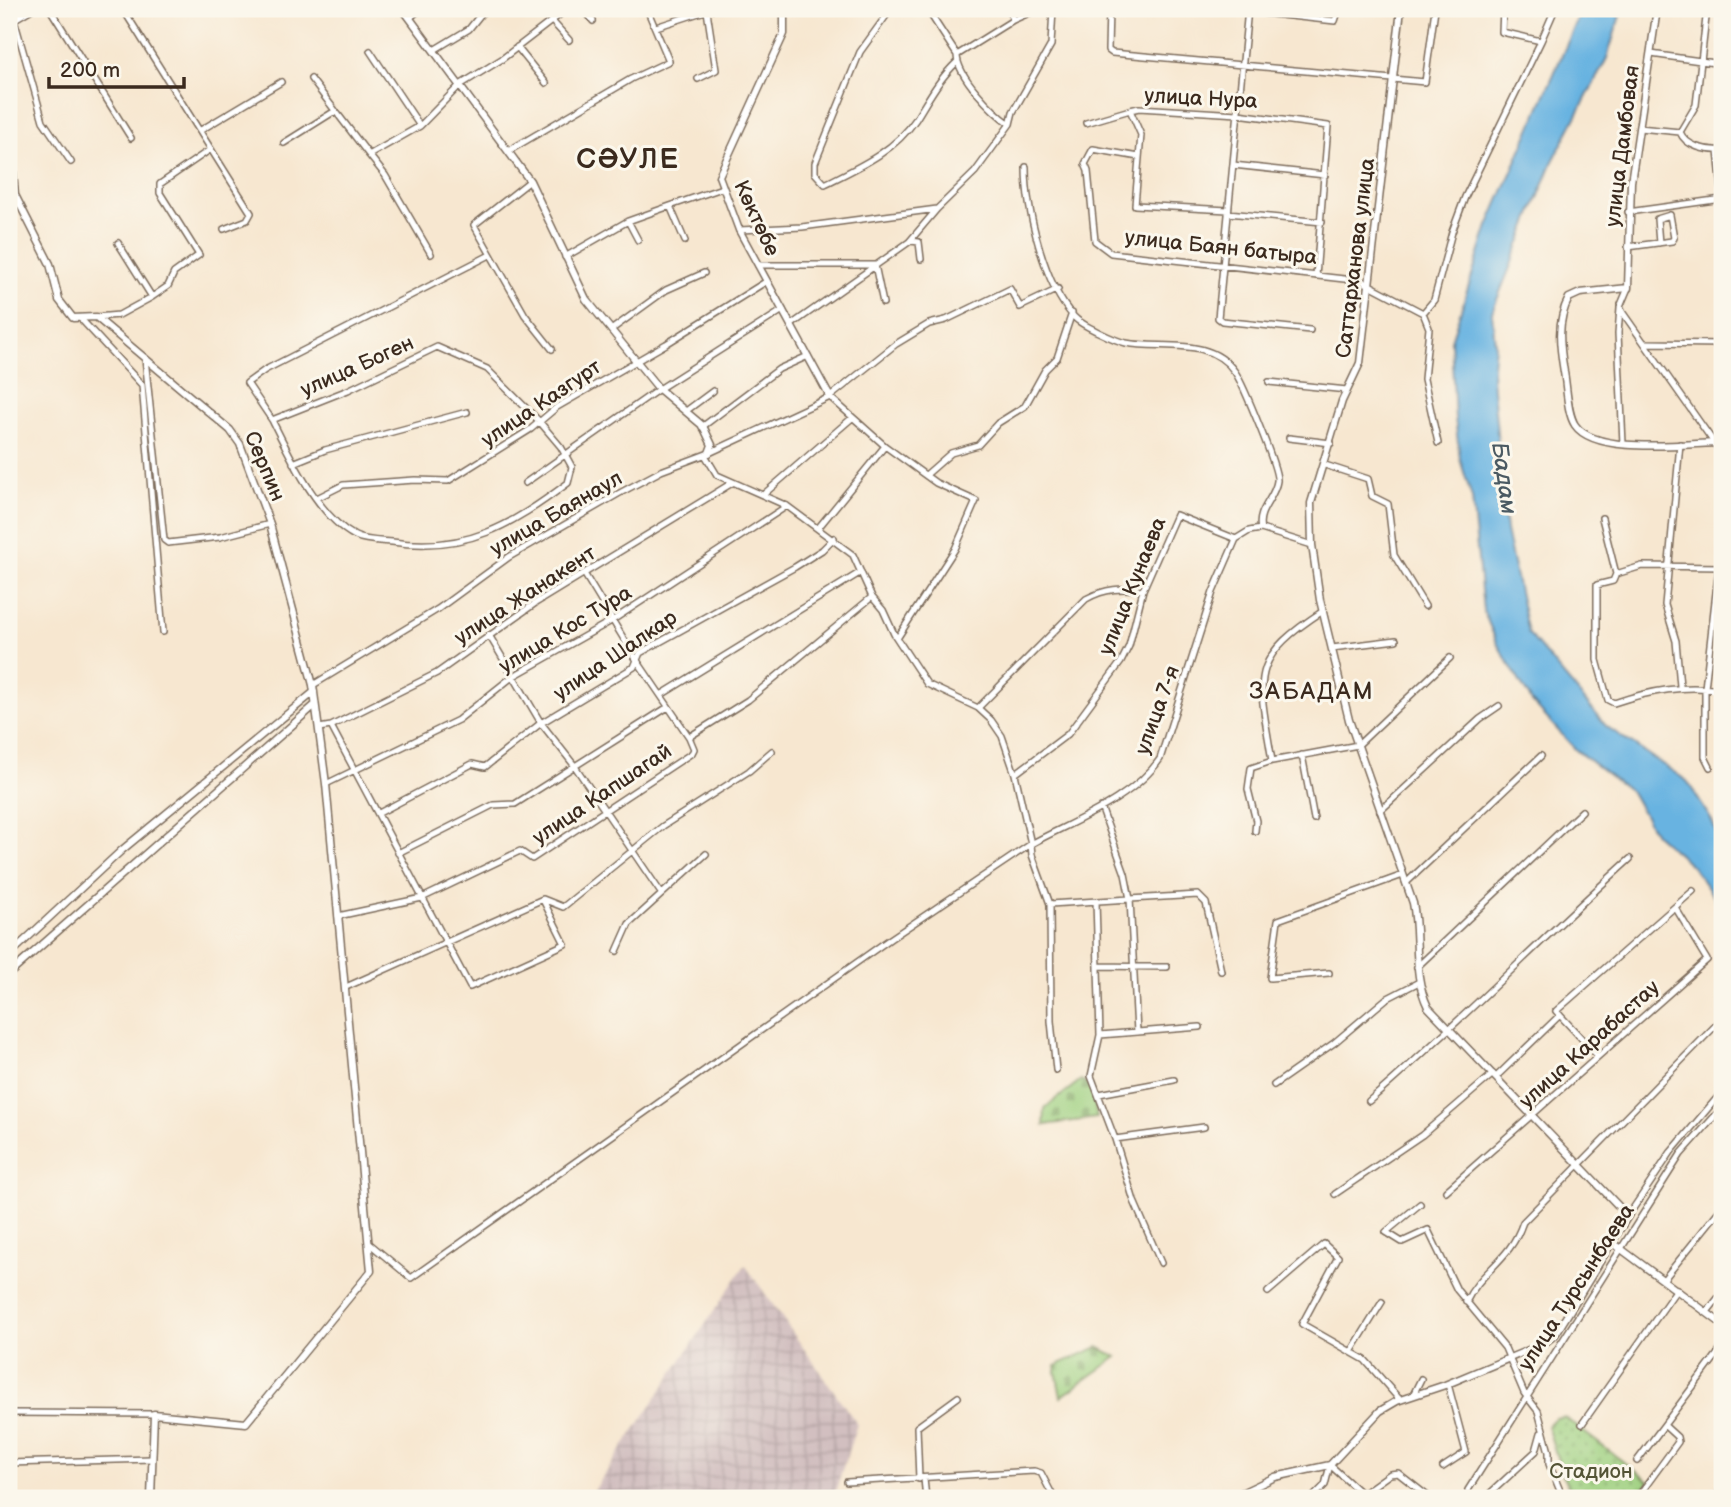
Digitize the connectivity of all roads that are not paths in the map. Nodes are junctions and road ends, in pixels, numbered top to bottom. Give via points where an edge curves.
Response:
1 (31, 9) edge
2 (50, 9) edge
3 (123, 9) edge
4 (403, 9) edge
5 (420, 9) edge
6 (485, 9) edge
7 (567, 9) edge
8 (584, 9) edge
9 (647, 9) edge
10 (784, 9) edge
11 (891, 9) edge
12 (927, 9) edge
13 (1009, 9) edge
14 (1038, 9) edge
15 (1045, 9) edge
16 (1109, 9) edge
17 (1226, 9) edge
18 (1339, 9) edge
19 (1401, 9) edge
20 (1435, 9) edge
21 (1503, 9) edge
22 (1555, 9) edge
23 (1657, 9) edge
24 (1707, 9) edge
25 (709, 10) edge
26 (1248, 10) edge
27 (1053, 11) edge
28 (411, 17) junction
29 (11, 20) edge
30 (551, 20) junction
31 (1013, 20) junction
32 (593, 21) dead end
33 (656, 27) junction
34 (569, 40) dead end
35 (1541, 41) junction
36 (517, 47) junction
37 (434, 50) junction
38 (370, 51) dead end
39 (1651, 54) junction
40 (957, 59) junction
41 (1701, 61) junction
42 (1722, 64) edge
43 (1243, 65) junction
44 (311, 79) dead end
45 (698, 79) dead end
46 (1395, 79) junction
47 (281, 82) dead end
48 (546, 83) dead end
49 (460, 85) junction
50 (335, 110) junction
51 (1130, 110) junction
52 (1238, 114) junction
53 (1086, 123) dead end
54 (1010, 124) junction
55 (420, 127) junction
56 (1639, 128) junction
57 (9, 129) edge
58 (201, 130) junction
59 (1679, 132) junction
60 (131, 138) dead end
61 (284, 143) dead end
62 (211, 149) junction
63 (510, 150) junction
64 (1720, 151) edge
65 (369, 155) junction
66 (1139, 157) junction
67 (71, 162) dead end
68 (1233, 165) junction
69 (1026, 167) dead end
70 (1325, 175) junction
71 (530, 181) junction
72 (722, 188) junction
73 (1722, 191) edge
74 (1722, 199) edge
75 (670, 206) junction
76 (937, 209) junction
77 (1228, 211) junction
78 (1628, 212) junction
79 (628, 221) junction
80 (1322, 222) junction
81 (224, 229) dead end
82 (739, 230) junction
83 (638, 240) dead end
84 (685, 240) dead end
85 (910, 241) junction
86 (118, 243) dead end
87 (1659, 243) junction
88 (1628, 247) junction
89 (431, 254) dead end
90 (490, 255) junction
91 (565, 257) junction
92 (922, 259) dead end
93 (758, 265) junction
94 (875, 265) junction
95 (1223, 266) junction
96 (704, 273) dead end
97 (1316, 276) junction
98 (767, 281) junction
99 (1368, 284) junction
100 (1628, 288) junction
101 (1058, 289) junction
102 (152, 297) junction
103 (883, 303) dead end
104 (1620, 307) junction
105 (783, 310) junction
106 (1072, 313) junction
107 (1423, 313) junction
108 (96, 317) junction
109 (77, 318) junction
110 (791, 325) junction
111 (611, 330) junction
112 (1310, 330) dead end
113 (1646, 343) junction
114 (1722, 344) edge
115 (552, 349) dead end
116 (808, 356) junction
117 (145, 358) junction
118 (634, 361) junction
119 (1269, 382) dead end
120 (659, 389) junction
121 (1347, 390) junction
122 (713, 391) dead end
123 (830, 397) junction
124 (686, 411) junction
125 (467, 412) dead end
126 (852, 418) junction
127 (272, 420) junction
128 (539, 421) junction
129 (702, 427) junction
130 (1289, 438) dead end
131 (1332, 443) junction
132 (1438, 443) dead end
133 (1719, 443) edge
134 (1623, 444) junction
135 (1680, 444) junction
136 (886, 446) junction
137 (707, 454) junction
138 (1722, 454) edge
139 (565, 456) junction
140 (293, 463) junction
141 (1325, 466) junction
142 (927, 474) junction
143 (732, 483) junction
144 (526, 484) dead end
145 (764, 494) junction
146 (317, 498) junction
147 (787, 506) junction
148 (1602, 518) dead end
149 (271, 524) junction
150 (819, 527) junction
151 (1260, 527) junction
152 (834, 538) junction
153 (1236, 539) junction
154 (1722, 540) edge
155 (1312, 545) junction
156 (1667, 566) junction
157 (1721, 567) edge
158 (861, 572) junction
159 (1616, 574) junction
160 (585, 575) junction
161 (1143, 590) junction
162 (872, 597) junction
163 (1425, 606) dead end
164 (1323, 611) junction
165 (613, 620) junction
166 (163, 632) dead end
167 (489, 635) junction
168 (898, 638) junction
169 (1396, 640) dead end
170 (1332, 648) junction
171 (1450, 658) dead end
172 (636, 659) junction
173 (512, 677) junction
174 (1680, 687) junction
175 (313, 688) junction
176 (1705, 688) junction
177 (1722, 690) edge
178 (661, 695) junction
179 (314, 705) junction
180 (1499, 706) dead end
181 (668, 707) junction
182 (978, 708) junction
183 (541, 723) junction
184 (331, 726) junction
185 (319, 728) junction
186 (689, 737) junction
187 (1358, 745) junction
188 (772, 751) dead end
189 (1302, 755) junction
190 (1541, 757) dead end
191 (1272, 761) junction
192 (574, 765) junction
193 (1710, 767) dead end
194 (356, 772) junction
195 (1016, 774) junction
196 (326, 785) junction
197 (1101, 807) junction
198 (1380, 811) junction
199 (1582, 811) dead end
200 (605, 812) junction
201 (379, 813) junction
202 (1314, 819) dead end
203 (1255, 831) dead end
204 (1031, 844) junction
205 (630, 852) junction
206 (398, 853) junction
207 (706, 854) dead end
208 (1630, 859) dead end
209 (1403, 875) junction
210 (1406, 883) junction
211 (1693, 891) dead end
212 (662, 893) junction
213 (422, 898) junction
214 (543, 899) junction
215 (1130, 899) junction
216 (1096, 901) junction
217 (1050, 904) junction
218 (1675, 906) junction
219 (338, 915) junction
220 (446, 943) junction
221 (617, 951) dead end
222 (9, 955) edge
223 (1098, 966) junction
224 (1132, 966) junction
225 (1167, 967) dead end
226 (1417, 967) junction
227 (1222, 971) dead end
228 (1329, 973) dead end
229 (9, 974) edge
230 (1419, 982) junction
231 (346, 987) junction
232 (1560, 1016) junction
233 (1722, 1019) edge
234 (1200, 1027) dead end
235 (1451, 1031) junction
236 (1137, 1032) junction
237 (1100, 1035) junction
238 (1598, 1056) junction
239 (1056, 1070) dead end
240 (1495, 1075) junction
241 (1174, 1080) dead end
242 (1274, 1085) dead end
243 (1722, 1091) edge
244 (1099, 1094) junction
245 (1369, 1101) dead end
246 (1722, 1108) edge
247 (1533, 1116) junction
248 (1204, 1127) dead end
249 (1115, 1139) junction
250 (1580, 1165) junction
251 (1446, 1191) dead end
252 (1335, 1194) dead end
253 (1420, 1204) dead end
254 (1722, 1208) edge
255 (1628, 1216) junction
256 (1612, 1242) junction
257 (370, 1244) junction
258 (1622, 1247) junction
259 (1161, 1263) dead end
260 (1664, 1279) junction
261 (1677, 1289) junction
262 (1268, 1292) dead end
263 (1722, 1293) edge
264 (1466, 1302) junction
265 (1382, 1303) dead end
266 (1707, 1312) junction
267 (1722, 1324) edge
268 (1722, 1348) edge
269 (1351, 1352) junction
270 (1510, 1358) junction
271 (1421, 1380) dead end
272 (1448, 1384) junction
273 (1413, 1396) junction
274 (1527, 1396) junction
275 (958, 1397) dead end
276 (1400, 1400) junction
277 (9, 1413) edge
278 (155, 1414) junction
279 (1582, 1424) dead end
280 (1665, 1426) junction
281 (1542, 1431) junction
282 (152, 1460) junction
283 (1637, 1461) dead end
284 (9, 1463) edge
285 (1330, 1465) junction
286 (1443, 1467) dead end
287 (922, 1479) junction
288 (847, 1482) dead end
289 (1722, 1488) edge
290 (1468, 1490) dead end
291 (1362, 1496) edge
292 (151, 1498) edge
293 (926, 1498) edge
294 (1054, 1498) edge
295 (1231, 1498) edge
296 (1312, 1498) edge
297 (1430, 1498) edge
298 (1485, 1498) edge
299 (1563, 1498) edge
300 (1637, 1498) edge
301 (1715, 1498) edge

1 - 29 street
2 - 60 street
3 - 58 street
4 - 28 street
5 - 28 street
6 - 37 street via 469,29
7 - 30 street
8 - 32 street
9 - 33 street
10 - 72 street, Көктөбе via 784,34 719,176
11 - 40 street via 873,30 849,74 815,163 824,184 867,163 903,135
12 - 40 street
13 - 31 street
14 - 31 street
15 - 27 street
16 - 43 street via 1109,52
17 - 26 street
18 - 26 street via 1335,20
19 - 46 street, Саттарханова улица
20 - 46 street via 1427,81
21 - 35 street via 1502,32
22 - 35 street
23 - 39 street, улица Дамбовая
24 - 41 street
25 - 33 street
25 - 45 street via 716,70
26 - 43 street
27 - 54 street via 1051,45
28 - 37 street
29 - 67 street via 43,121
30 - 34 street
30 - 36 street
31 - 40 street
33 - 63 street via 670,61
35 - 107 street via 1465,197 1434,300
36 - 48 street
36 - 49 street
37 - 49 street
38 - 55 street
39 - 41 street
39 - 56 street, улица Дамбовая
40 - 54 street via 959,70 989,107
41 - 42 street
41 - 59 street via 1696,106
43 - 46 street
43 - 52 street
44 - 50 street
46 - 99 street, Саттарханова улица
47 - 58 street
49 - 55 street
49 - 63 street
50 - 61 street
50 - 65 street
51 - 52 street, улица Нура
51 - 53 street
51 - 66 street, улица Нура via 1140,130
52 - 68 street
52 - 70 street, улица Нура via 1328,126
54 - 76 street via 975,172
55 - 65 street
56 - 59 street
56 - 78 street, улица Дамбовая
57 - 109 street via 15,195 50,264 60,300
58 - 62 street
59 - 64 street via 1696,146
62 - 81 street via 251,213 247,220
62 - 102 street via 160,184 160,193 199,255
63 - 71 street
64 - 73 street
65 - 89 street
66 - 77 street, улица Нура via 1135,205
66 - 95 street, улица Баян батыра via 1093,149 1085,164 1095,241 1111,253
68 - 70 street
68 - 77 street
69 - 101 street via 1030,215
70 - 80 street, улица Нура
71 - 90 street via 474,225
71 - 91 street
72 - 75 street
72 - 82 street, Көктөбе
74 - 78 street
75 - 79 street
75 - 84 street
76 - 82 street via 802,227
76 - 85 street
77 - 80 street, улица Нура
77 - 95 street
78 - 88 street, улица Дамбовая
79 - 83 street
79 - 91 street
80 - 97 street, улица Нура
82 - 93 street, Көктөбе
85 - 92 street via 919,242
85 - 94 street
86 - 102 street
87 - 87 street via 1674,238 1670,215 1657,219
87 - 88 street
88 - 100 street, улица Дамбовая
90 - 115 street via 525,315
90 - 127 street via 247,383
91 - 111 street via 586,299
93 - 94 street
93 - 98 street, Көктөбе
94 - 103 street
94 - 110 street
95 - 97 street, улица Баян батыра
95 - 112 street via 1218,318 1222,321
96 - 111 street via 666,290
97 - 99 street, улица Баян батыра
98 - 105 street, Көктөбе
98 - 118 street, улица Казгурт
99 - 107 street, улица Баян батыра
99 - 121 street, Саттарханова улица via 1360,363
100 - 104 street
100 - 134 street via 1569,298 1560,328 1573,423 1582,434
101 - 106 street
101 - 123 street, улица Баянаул via 1020,307 1010,289 929,324
102 - 108 street via 119,315
104 - 113 street
104 - 134 street
105 - 110 street, Көктөбе
105 - 120 street
106 - 142 street via 1057,358 1025,406 998,423 978,445 951,453
106 - 151 street via 1126,343 1195,347 1228,363 1253,407 1276,468 1277,482
107 - 132 street via 1429,328 1424,379
108 - 109 street
108 - 117 street, Серпин
109 - 166 street via 142,385
110 - 116 street, Көктөбе
111 - 118 street
113 - 114 street
113 - 133 street
116 - 123 street, Көктөбе
116 - 129 street via 779,369
117 - 149 street, Серпин via 230,430 240,444
117 - 149 street via 166,542 220,537
118 - 120 street
118 - 128 street, улица Казгурт
119 - 121 street
120 - 124 street
120 - 139 street
121 - 131 street, Саттарханова улица
122 - 124 street
123 - 126 street
123 - 137 street, улица Баянаул
124 - 129 street
125 - 140 street
126 - 136 street
126 - 145 street
127 - 128 street, улица Боген via 437,347 488,369
127 - 140 street
128 - 139 street, улица Боген
128 - 146 street, улица Казгурт via 448,481 343,485
129 - 137 street via 712,445
130 - 131 street
131 - 141 street, Саттарханова улица
133 - 135 street
133 - 138 street
134 - 135 street
135 - 156 street
136 - 142 street
136 - 150 street
137 - 143 street via 717,475
137 - 175 street, улица Баянаул via 661,471 509,557 438,609
139 - 144 street
139 - 146 street via 572,467 568,483 505,527 461,541 409,545 356,537 328,514
140 - 146 street
141 - 155 street, Саттарханова улица via 1310,510
141 - 163 street via 1368,480 1374,498 1388,504 1394,555
142 - 168 street via 936,483 976,501 955,549
143 - 145 street
143 - 160 street, улица Жанакент
145 - 147 street
147 - 150 street
147 - 165 street, улица Кос Тура
148 - 159 street
149 - 175 street, Серпин
150 - 152 street
151 - 153 street
151 - 155 street
152 - 158 street via 853,555
152 - 172 street, улица Шалкар via 795,568
153 - 161 street, улица Кунаева via 1176,515
153 - 197 street, улица 7-я via 1213,592 1160,759 1150,773
154 - 157 street
155 - 164 street, Саттарханова улица
156 - 157 street
156 - 159 street via 1642,566
156 - 174 street via 1665,605 1676,641
157 - 176 street
158 - 162 street
158 - 178 street
159 - 174 street via 1613,581 1597,585 1597,660 1608,700 1614,703
160 - 165 street
160 - 167 street, улица Жанакент
161 - 182 street via 1115,588 1086,599
161 - 195 street, улица Кунаева via 1121,662 1068,734
162 - 168 street
162 - 186 street, улица Капшагай via 748,700
164 - 170 street, Саттарханова улица
164 - 191 street via 1290,635 1268,660 1261,694
165 - 172 street
165 - 173 street, улица Кос Тура
167 - 173 street
167 - 184 street, улица Жанакент via 437,673
168 - 182 street via 928,684
169 - 170 street
170 - 187 street, Саттарханова улица
171 - 187 street
172 - 178 street
172 - 183 street, улица Шалкар via 634,667
173 - 183 street
173 - 194 street, улица Кос Тура via 458,720
174 - 176 street
175 - 179 street, Серпин
175 - 222 street via 122,850
176 - 177 street
176 - 193 street via 1705,757
178 - 181 street
179 - 185 street, Серпин
179 - 229 street
180 - 198 street
181 - 186 street
181 - 192 street
182 - 195 street via 1002,736
183 - 192 street
183 - 201 street, улица Шалкар via 485,767 472,764
184 - 185 street, улица Жанакент
184 - 194 street
185 - 196 street, Серпин
186 - 200 street, улица Капшагай via 692,753
187 - 189 street
187 - 198 street, Саттарханова улица
188 - 205 street
189 - 191 street
189 - 202 street
190 - 210 street
191 - 203 street via 1251,768 1248,780
192 - 200 street
192 - 206 street via 515,804 493,806
194 - 196 street, улица Кос Тура
194 - 201 street
195 - 204 street
196 - 219 street, Серпин
197 - 204 street, улица 7-я
197 - 215 street
198 - 209 street, Саттарханова улица
199 - 226 street
200 - 205 street
200 - 213 street, улица Капшагай via 532,859 520,851
201 - 206 street
204 - 217 street
204 - 257 street, улица 7-я via 411,1278
205 - 212 street
205 - 214 street via 563,906
206 - 213 street
207 - 212 street
208 - 235 street via 1544,936
209 - 210 street, Саттарханова улица
209 - 228 street via 1278,920 1270,978
210 - 226 street, Саттарханова улица via 1417,926
211 - 218 street
212 - 221 street via 629,924
213 - 219 street, улица Капшагай
213 - 220 street
214 - 220 street
214 - 220 street via 565,944 474,987
215 - 216 street
215 - 224 street
215 - 227 street via 1198,895 1206,903
216 - 217 street
216 - 223 street
217 - 239 street
218 - 232 street via 1556,1011
218 - 238 street, улица Карабастау via 1707,960
219 - 231 street, Серпин
220 - 231 street
223 - 224 street
223 - 237 street
224 - 225 street
224 - 236 street
226 - 230 street, Саттарханова улица
230 - 235 street, Саттарханова улица via 1428,1007
230 - 242 street via 1385,999 1334,1043
231 - 257 street, Серпин
232 - 238 street
232 - 240 street
233 - 250 street
234 - 236 street
235 - 240 street, Саттарханова улица
235 - 245 street
236 - 237 street
237 - 244 street via 1091,1076
238 - 247 street, улица Карабастау
240 - 247 street, Саттарханова улица
240 - 252 street via 1422,1135
241 - 244 street
243 - 255 street, улица Турсынбаева via 1671,1152
244 - 249 street
246 - 258 street, улица Турсынбаева via 1681,1154
247 - 250 street, Саттарханова улица
247 - 251 street, улица Карабастау
248 - 249 street
249 - 259 street via 1134,1201
250 - 255 street, Саттарханова улица
250 - 264 street via 1523,1222 1517,1242 1472,1289
253 - 264 street via 1386,1232 1402,1242 1428,1230
254 - 260 street
255 - 256 street, улица Турсынбаева
256 - 258 street
256 - 270 street, улица Турсынбаева via 1555,1335
257 - 278 street, Серпин via 368,1278 246,1423
258 - 260 street
258 - 274 street, улица Турсынбаева
260 - 261 street
261 - 266 street
261 - 279 street
262 - 269 street via 1324,1244 1330,1247 1338,1257 1302,1324
263 - 266 street
264 - 270 street
265 - 269 street
266 - 267 street
268 - 280 street
269 - 276 street via 1365,1360
270 - 272 street, улица Турсынбаева
270 - 274 street
271 - 273 street
272 - 273 street, улица Турсынбаева
272 - 286 street via 1466,1452
273 - 276 street, улица Турсынбаева
274 - 281 street via 1538,1411
274 - 290 street, улица Турсынбаева
275 - 287 street via 917,1427
276 - 285 street, улица Турсынбаева via 1380,1411
277 - 278 street
278 - 282 street
280 - 283 street
280 - 300 street via 1678,1443
281 - 298 street via 1536,1451
281 - 299 street
282 - 284 street
282 - 292 street
285 - 291 street
285 - 295 street via 1275,1478
285 - 296 street via 1325,1485
287 - 288 street
287 - 293 street
287 - 294 street via 1034,1471 1041,1473
289 - 301 street
291 - 297 street via 1398,1473

